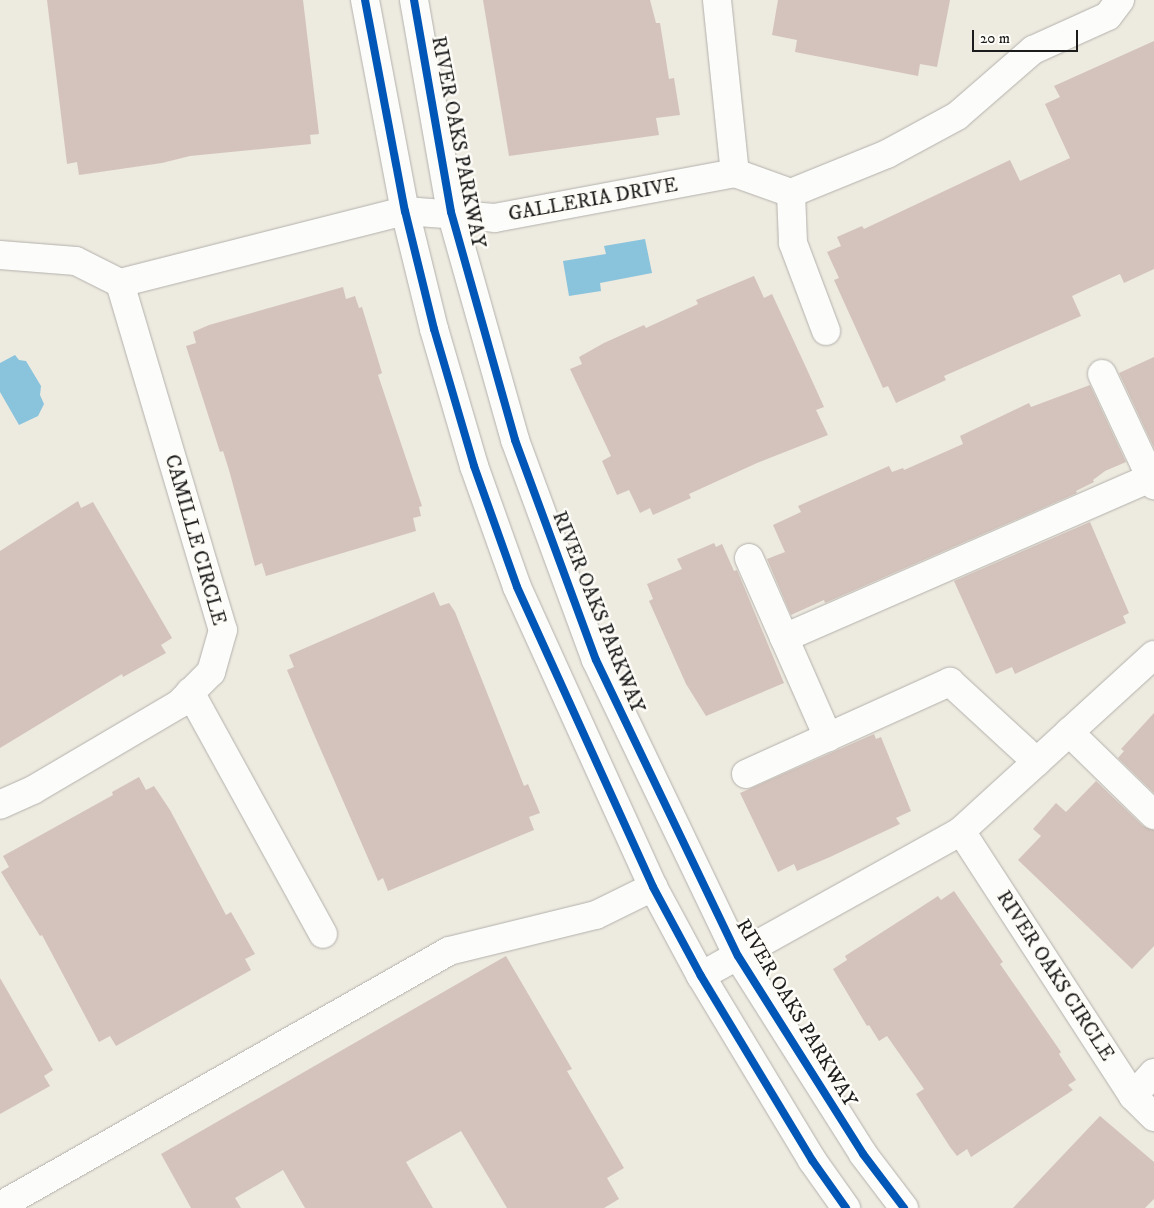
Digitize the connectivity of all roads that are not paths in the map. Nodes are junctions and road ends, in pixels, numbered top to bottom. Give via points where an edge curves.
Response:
1 (365, 0) edge
2 (414, 0) edge
3 (717, 0) edge
4 (1120, 0) edge
5 (735, 174) junction
6 (791, 193) junction
7 (405, 211) junction
8 (451, 212) junction
9 (0, 255) edge
10 (120, 283) junction
11 (826, 331) dead end
12 (1102, 374) dead end
13 (1152, 481) edge
14 (749, 558) dead end
15 (784, 638) junction
16 (1154, 654) edge
17 (190, 692) junction
18 (1068, 732) junction
19 (828, 737) junction
20 (1036, 762) junction
21 (746, 774) dead end
22 (0, 805) edge
23 (1154, 815) edge
24 (961, 831) junction
25 (653, 887) junction
26 (323, 934) dead end
27 (738, 956) junction
28 (701, 976) junction
29 (1154, 1073) edge
30 (1133, 1096) junction
31 (1154, 1117) edge
32 (0, 1206) edge
33 (846, 1208) edge
34 (904, 1208) edge

1 - 7 street
2 - 8 street, RIVER OAKS PARKWAY
3 - 5 street
4 - 6 street via 1108,16 1033,50 957,116 887,154
5 - 6 street, GALLERIA DRIVE
5 - 8 street, GALLERIA DRIVE via 495,218
6 - 11 street via 793,243
7 - 8 street
7 - 10 street
7 - 25 street via 439,347 474,466 516,587
8 - 27 street, RIVER OAKS PARKWAY via 515,440 596,660
9 - 10 street via 76,261
10 - 17 street, CAMILLE CIRCLE via 223,630 211,672
12 - 13 street
13 - 15 street
14 - 15 street
15 - 19 street
16 - 18 street
17 - 22 street, CAMILLE CIRCLE via 162,714 33,790
17 - 26 street
18 - 20 street
18 - 23 street
19 - 20 street via 950,682
19 - 21 street
20 - 24 street
24 - 27 street
24 - 30 street, RIVER OAKS CIRCLE
25 - 28 street
25 - 32 street via 596,915 449,951
27 - 28 street
27 - 34 street, RIVER OAKS PARKWAY via 863,1154
28 - 33 street via 812,1160
29 - 30 street
30 - 31 street, RIVER OAKS CIRCLE

